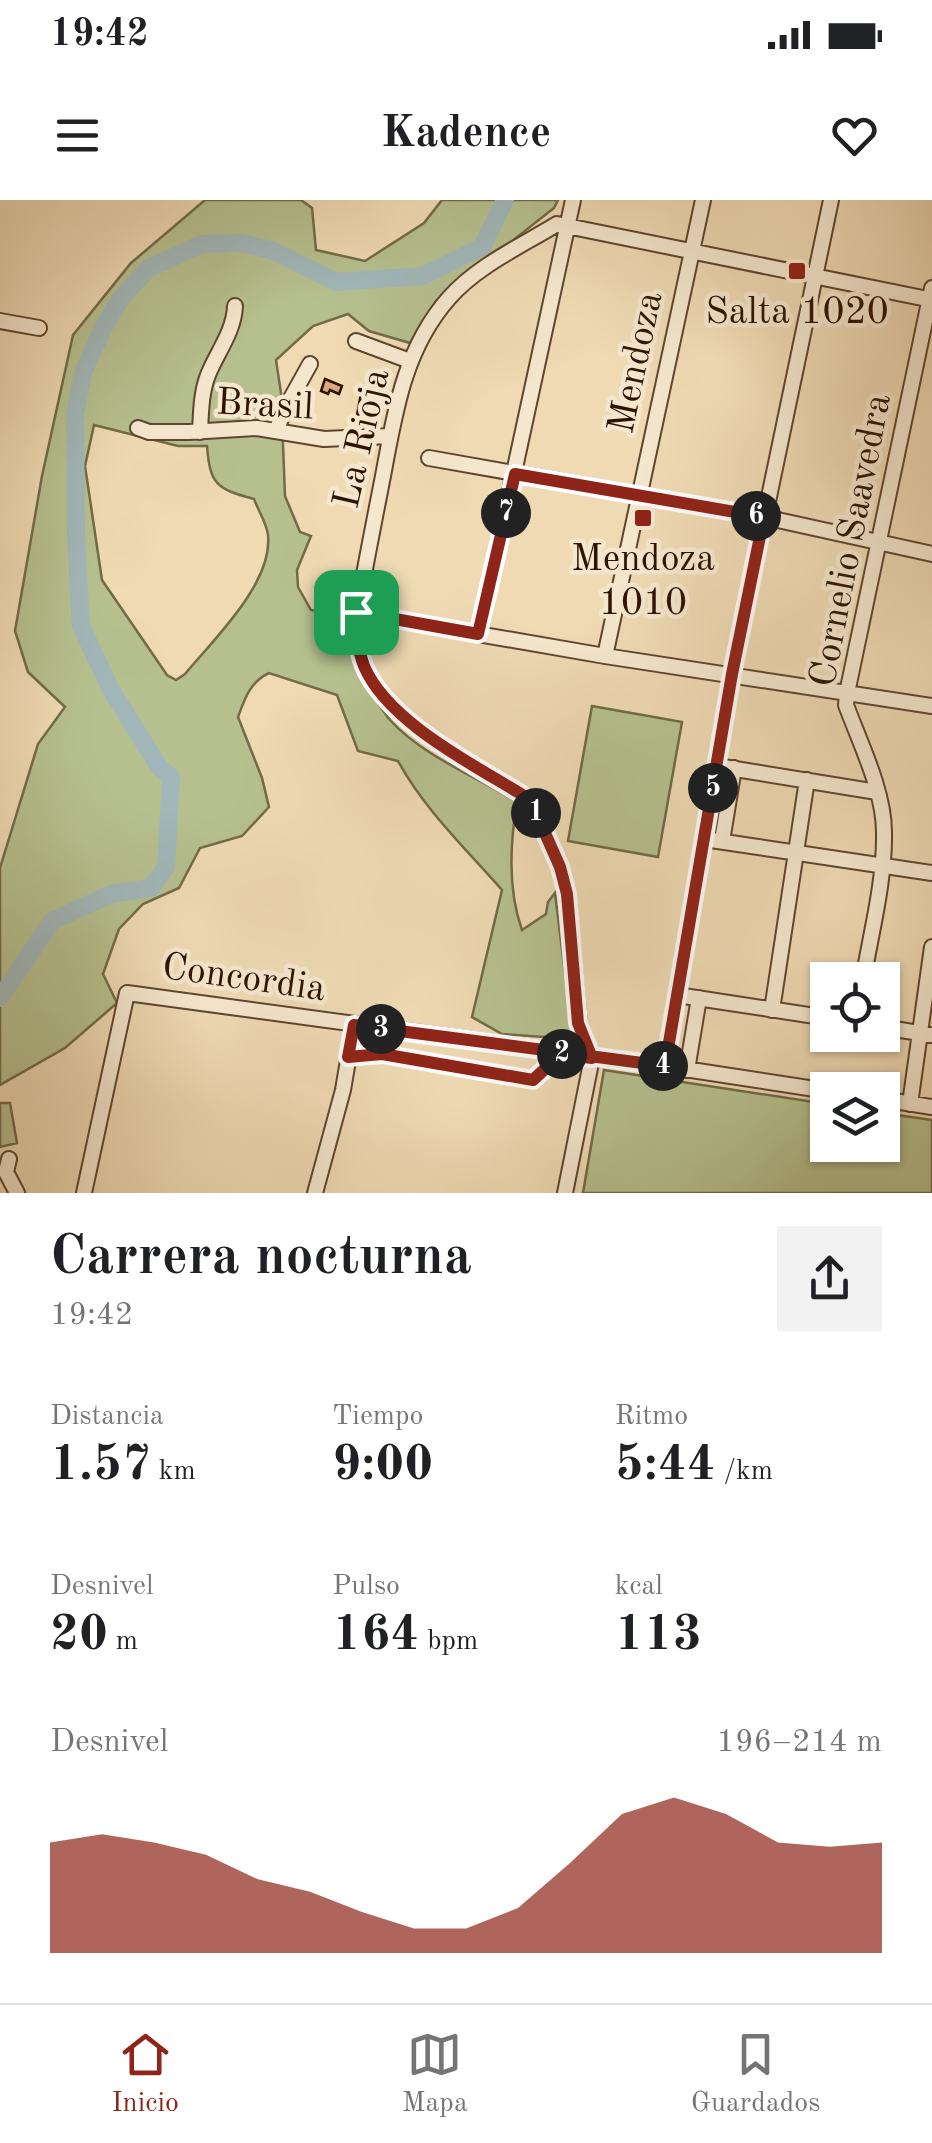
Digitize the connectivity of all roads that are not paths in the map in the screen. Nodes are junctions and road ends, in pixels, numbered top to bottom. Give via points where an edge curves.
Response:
1 (703, 200) edge
2 (831, 200) edge
3 (573, 202) edge
4 (563, 225) junction
5 (692, 252) junction
6 (814, 277) junction
7 (931, 296) edge
8 (235, 306) dead end
9 (0, 321) edge
10 (39, 328) dead end
11 (356, 342) dead end
12 (410, 360) junction
13 (310, 364) dead end
14 (138, 428) dead end
15 (276, 431) junction
16 (200, 432) junction
17 (390, 436) junction
18 (430, 458) dead end
19 (515, 474) junction
20 (639, 494) junction
21 (764, 517) junction
22 (880, 543) junction
23 (932, 554) edge
24 (356, 612) junction
25 (478, 634) junction
26 (605, 656) junction
27 (732, 674) junction
28 (846, 693) junction
29 (932, 706) edge
30 (716, 766) junction
31 (734, 768) junction
32 (807, 780) junction
33 (878, 792) junction
34 (704, 838) junction
35 (722, 841) junction
36 (796, 852) junction
37 (882, 866) junction
38 (932, 873) edge
39 (931, 954) edge
40 (867, 962) edge
41 (678, 995) junction
42 (699, 998) junction
43 (772, 1010) junction
44 (810, 1015) edge
45 (354, 1025) junction
46 (900, 1029) edge
47 (926, 1034) edge
48 (561, 1054) junction
49 (348, 1057) junction
50 (592, 1058) junction
51 (665, 1066) junction
52 (687, 1070) junction
53 (810, 1088) edge
54 (900, 1103) edge
55 (910, 1104) junction
56 (932, 1107) edge
57 (9, 1159) dead end
58 (17, 1193) edge
59 (84, 1193) edge
60 (316, 1193) edge
61 (565, 1193) edge

1 - 5 street, Mendoza
2 - 6 street
3 - 4 street
4 - 5 street
4 - 12 street, La Rioja via 464,283 430,322
4 - 19 street
5 - 6 street
5 - 20 street, Mendoza
6 - 7 street
6 - 21 street
7 - 22 street, Cornelio Saavedra
8 - 16 street via 206,379
9 - 10 street
11 - 12 street
12 - 17 street, La Rioja
13 - 15 street
14 - 16 street, Brasil
15 - 16 street, Brasil
15 - 17 street, Brasil via 324,439
17 - 24 street, La Rioja
18 - 19 street
19 - 20 street
19 - 25 street
20 - 21 street
20 - 26 street, Mendoza
21 - 22 street
21 - 27 street
22 - 23 street
22 - 28 street, Cornelio Saavedra
24 - 25 street
24 - 50 street, La Rioja via 365,668 382,694 419,729 533,806 567,894 578,1023
25 - 26 street
26 - 27 street
27 - 28 street
27 - 30 street
28 - 29 street
28 - 33 street, Cornelio Saavedra
30 - 31 street
30 - 34 street
31 - 32 street
31 - 35 street
32 - 33 street
32 - 36 street
33 - 37 street, Cornelio Saavedra
34 - 35 street
34 - 41 street
35 - 36 street
36 - 37 street
36 - 43 street
37 - 38 street
37 - 40 street, Cornelio Saavedra
39 - 47 street
41 - 42 street
41 - 51 street
42 - 43 street
42 - 52 street
43 - 44 street
45 - 48 street, Concordia
45 - 49 street
45 - 59 street, Concordia via 127,992
46 - 47 street
47 - 55 street
48 - 49 street via 533,1080 382,1054
48 - 50 street, Concordia
49 - 60 street
50 - 51 street, Concordia
50 - 61 street
51 - 52 street, Concordia
52 - 53 street, Concordia
54 - 55 street
55 - 56 street
57 - 58 street via 6,1172

